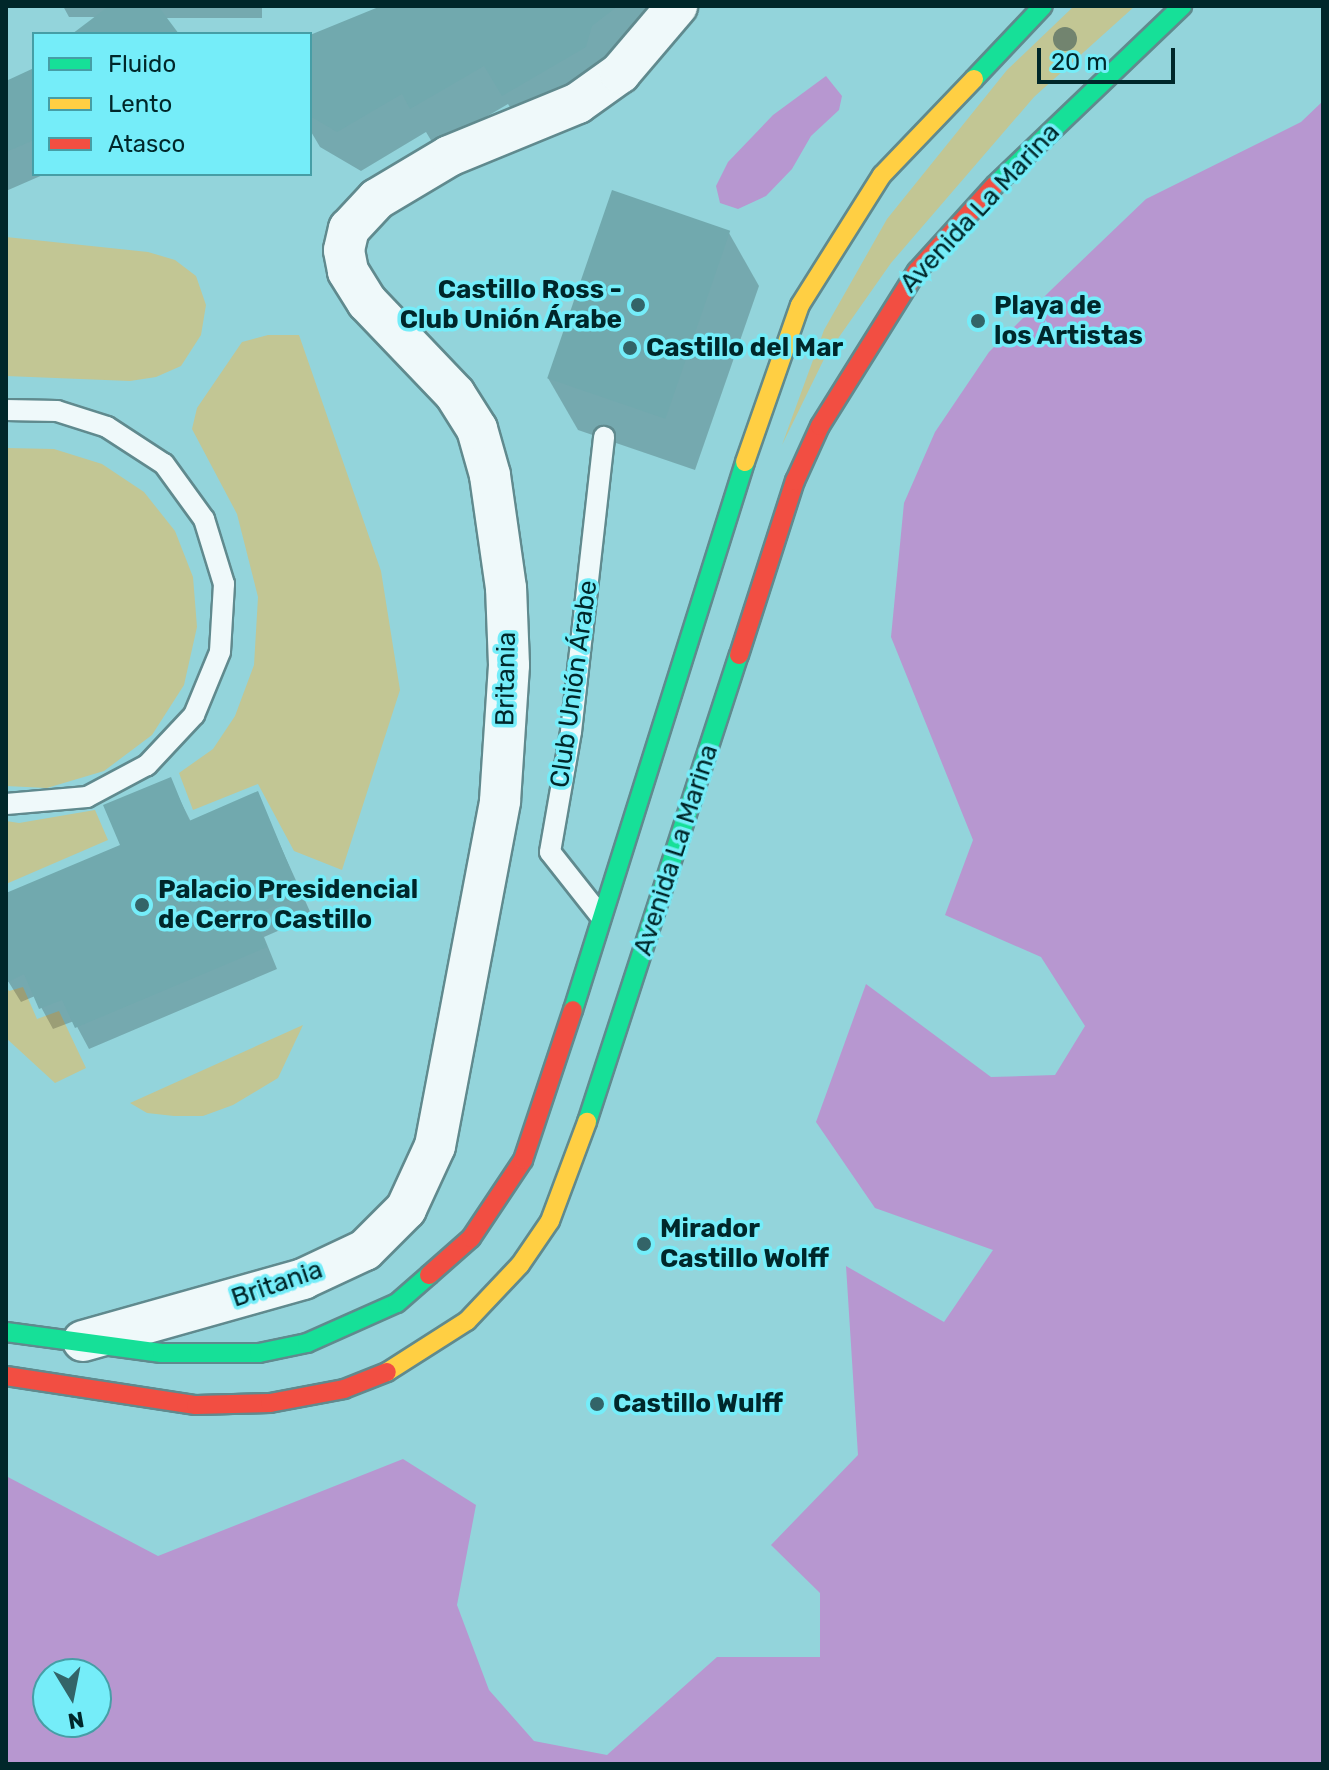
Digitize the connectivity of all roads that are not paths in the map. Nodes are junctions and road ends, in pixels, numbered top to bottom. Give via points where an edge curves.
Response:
1 (677, 6) edge
2 (1043, 6) edge
3 (1182, 6) edge
4 (6, 410) edge
5 (604, 437) dead end
6 (6, 804) edge
7 (599, 914) junction
8 (6, 1332) edge
9 (76, 1343) junction
10 (6, 1376) edge

1 - 9 street, Britania via 620,73 578,103 553,118 449,156 377,199 349,229 344,250 348,271 367,302 455,394 477,429 490,475 506,588 509,665 500,801 435,1146 406,1209 365,1250 303,1279
2 - 7 main road, Avenida La Marina via 882,175 852,215 800,305 779,353
3 - 10 main road, Avenida La Marina via 1011,168 917,271 820,426 795,481 576,1157 550,1221 520,1265 467,1321 431,1348 396,1369 344,1389 270,1403 196,1405
4 - 6 lane via 57,411 107,427 164,464 204,519 224,584 220,652 194,715 147,765 87,797
5 - 7 lane, Club Unión Árabe via 571,732 550,852
7 - 9 main road, Avenida La Marina via 523,1160 471,1238 436,1273 353,1326 259,1353 211,1357
8 - 9 main road, Avenida La Marina

